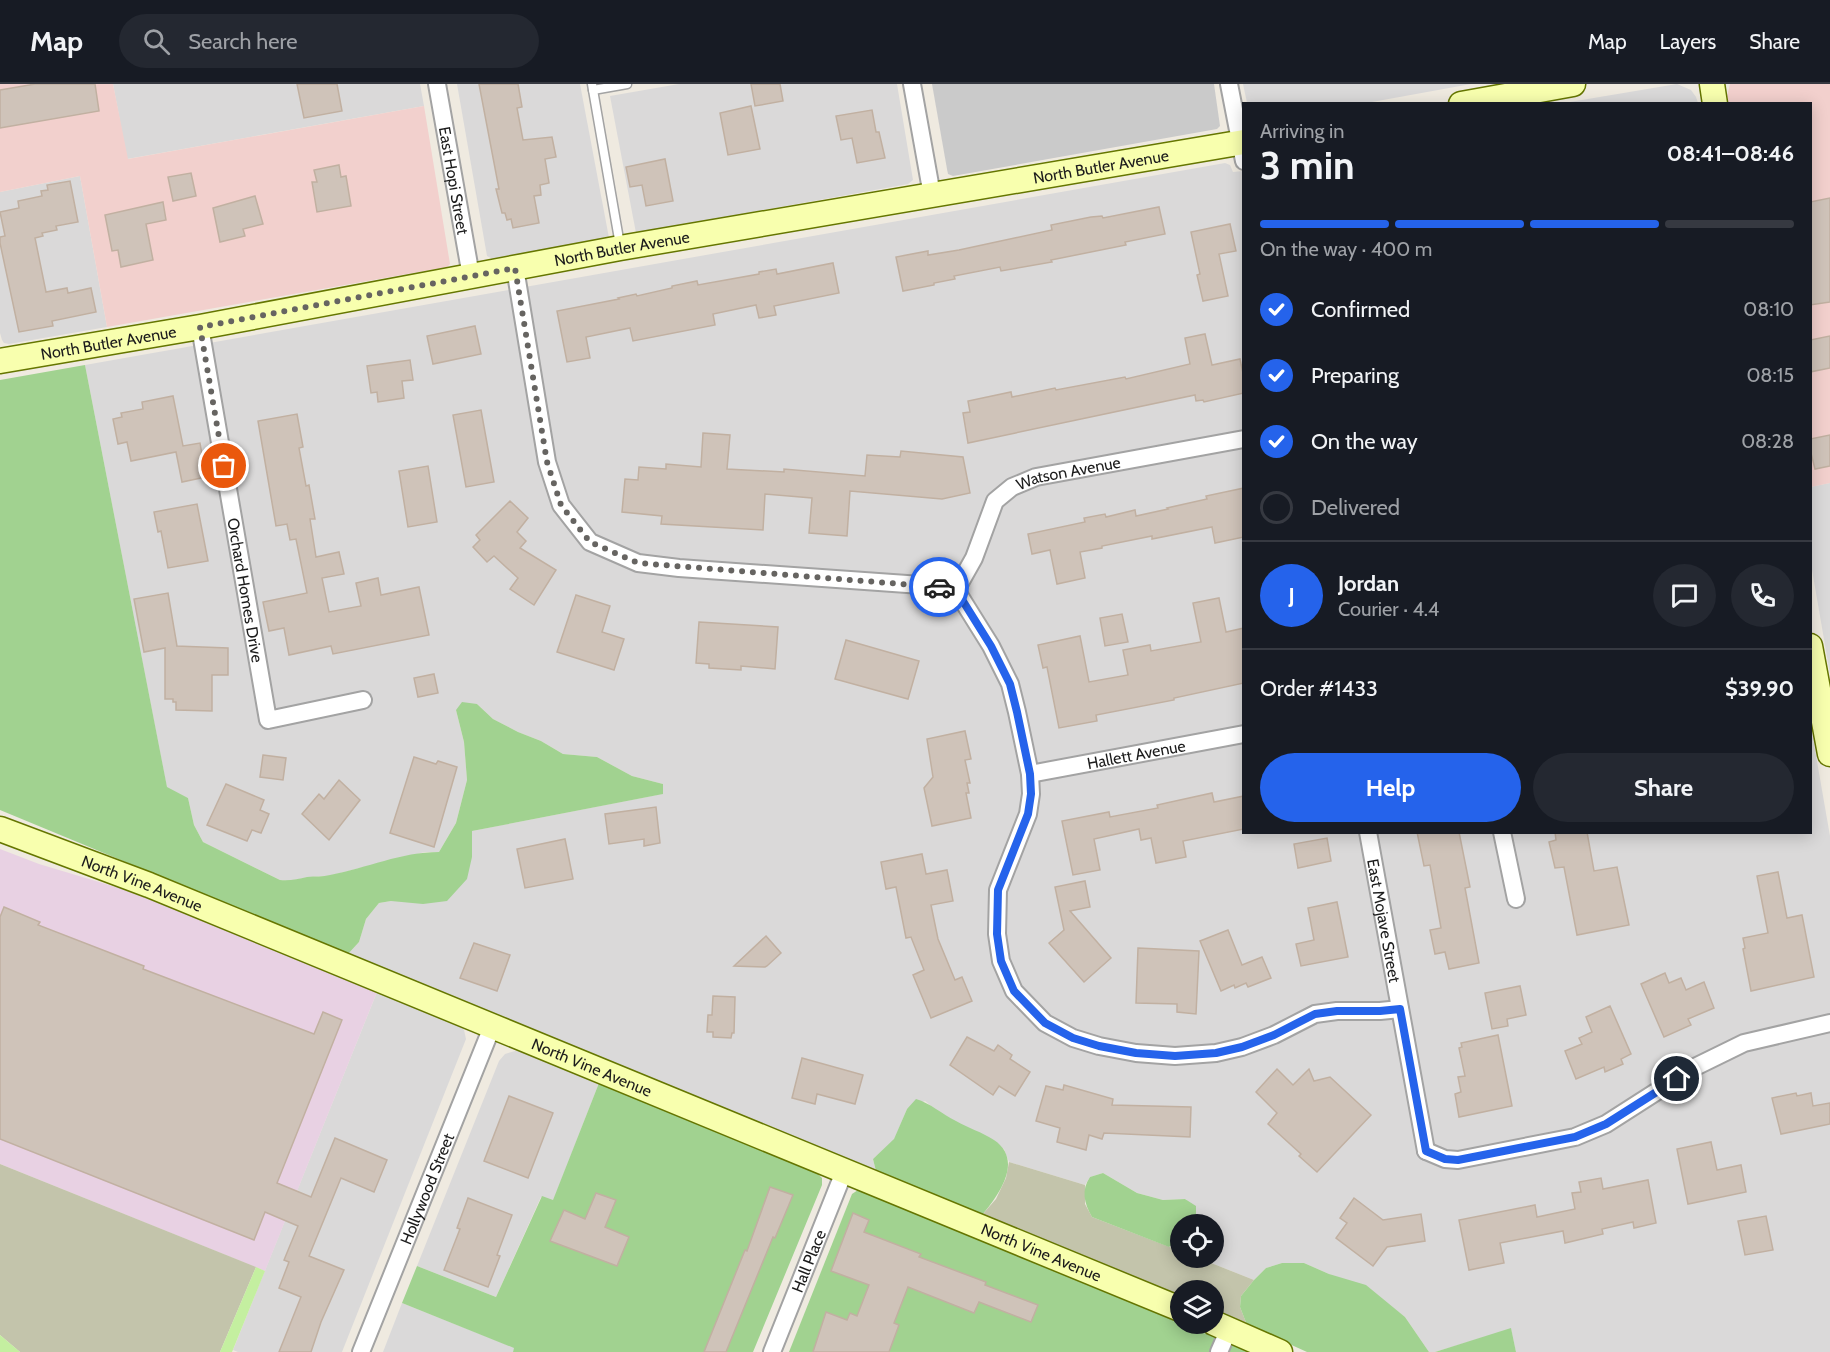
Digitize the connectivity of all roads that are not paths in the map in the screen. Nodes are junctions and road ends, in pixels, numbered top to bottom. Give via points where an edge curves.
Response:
1 (437, 84) edge
2 (627, 84) edge
3 (912, 84) edge
4 (1229, 84) edge
5 (1573, 84) edge
6 (1712, 84) edge
7 (592, 87) edge
8 (1472, 102) edge
9 (1715, 102) edge
10 (1242, 148) edge
11 (932, 195) junction
12 (620, 248) junction
13 (515, 268) junction
14 (471, 276) junction
15 (200, 327) junction
16 (0, 361) edge
17 (1242, 439) edge
18 (956, 590) junction
19 (1812, 657) edge
20 (363, 700) dead end
21 (1242, 734) edge
22 (1830, 753) edge
23 (1030, 774) junction
24 (0, 829) edge
25 (1368, 834) edge
26 (1502, 834) edge
27 (1516, 899) dead end
28 (1400, 1009) junction
29 (1830, 1023) edge
30 (492, 1027) junction
31 (844, 1172) junction
32 (1170, 1305) edge
33 (1224, 1327) edge
34 (1220, 1334) edge
35 (361, 1352) edge
36 (772, 1352) edge
37 (1219, 1352) edge
38 (1280, 1352) edge

1 - 14 street, East Hopi Street
2 - 7 lane
3 - 11 street
4 - 10 street
5 - 8 street
6 - 9 street
7 - 12 lane
10 - 11 street, North Butler Avenue
11 - 12 street, North Butler Avenue
12 - 13 street, North Butler Avenue
13 - 14 street, North Butler Avenue
13 - 18 street via 547,462 561,505 590,542 638,563
14 - 15 street, North Butler Avenue
15 - 16 street, North Butler Avenue
15 - 20 street, Orchard Homes Drive via 268,720
17 - 18 street, Watson Avenue via 1036,477 1012,487 995,501 974,558
18 - 23 street via 1010,684
19 - 22 street
21 - 23 street, Hallett Avenue
23 - 28 street via 1028,814 998,890 997,934 1001,961 1014,991 1045,1023 1099,1046 1175,1056 1242,1047 1315,1014
24 - 30 street, North Vine Avenue via 149,885
25 - 28 street, East Mojave Street
26 - 27 street
28 - 29 street, East Mojave Street via 1423,1154 1458,1160 1575,1137 1606,1124 1695,1067 1744,1043
30 - 31 street, North Vine Avenue
30 - 35 street, Hollywood Street
31 - 32 street, North Vine Avenue
31 - 36 street, Hall Place
33 - 38 street
34 - 37 street

